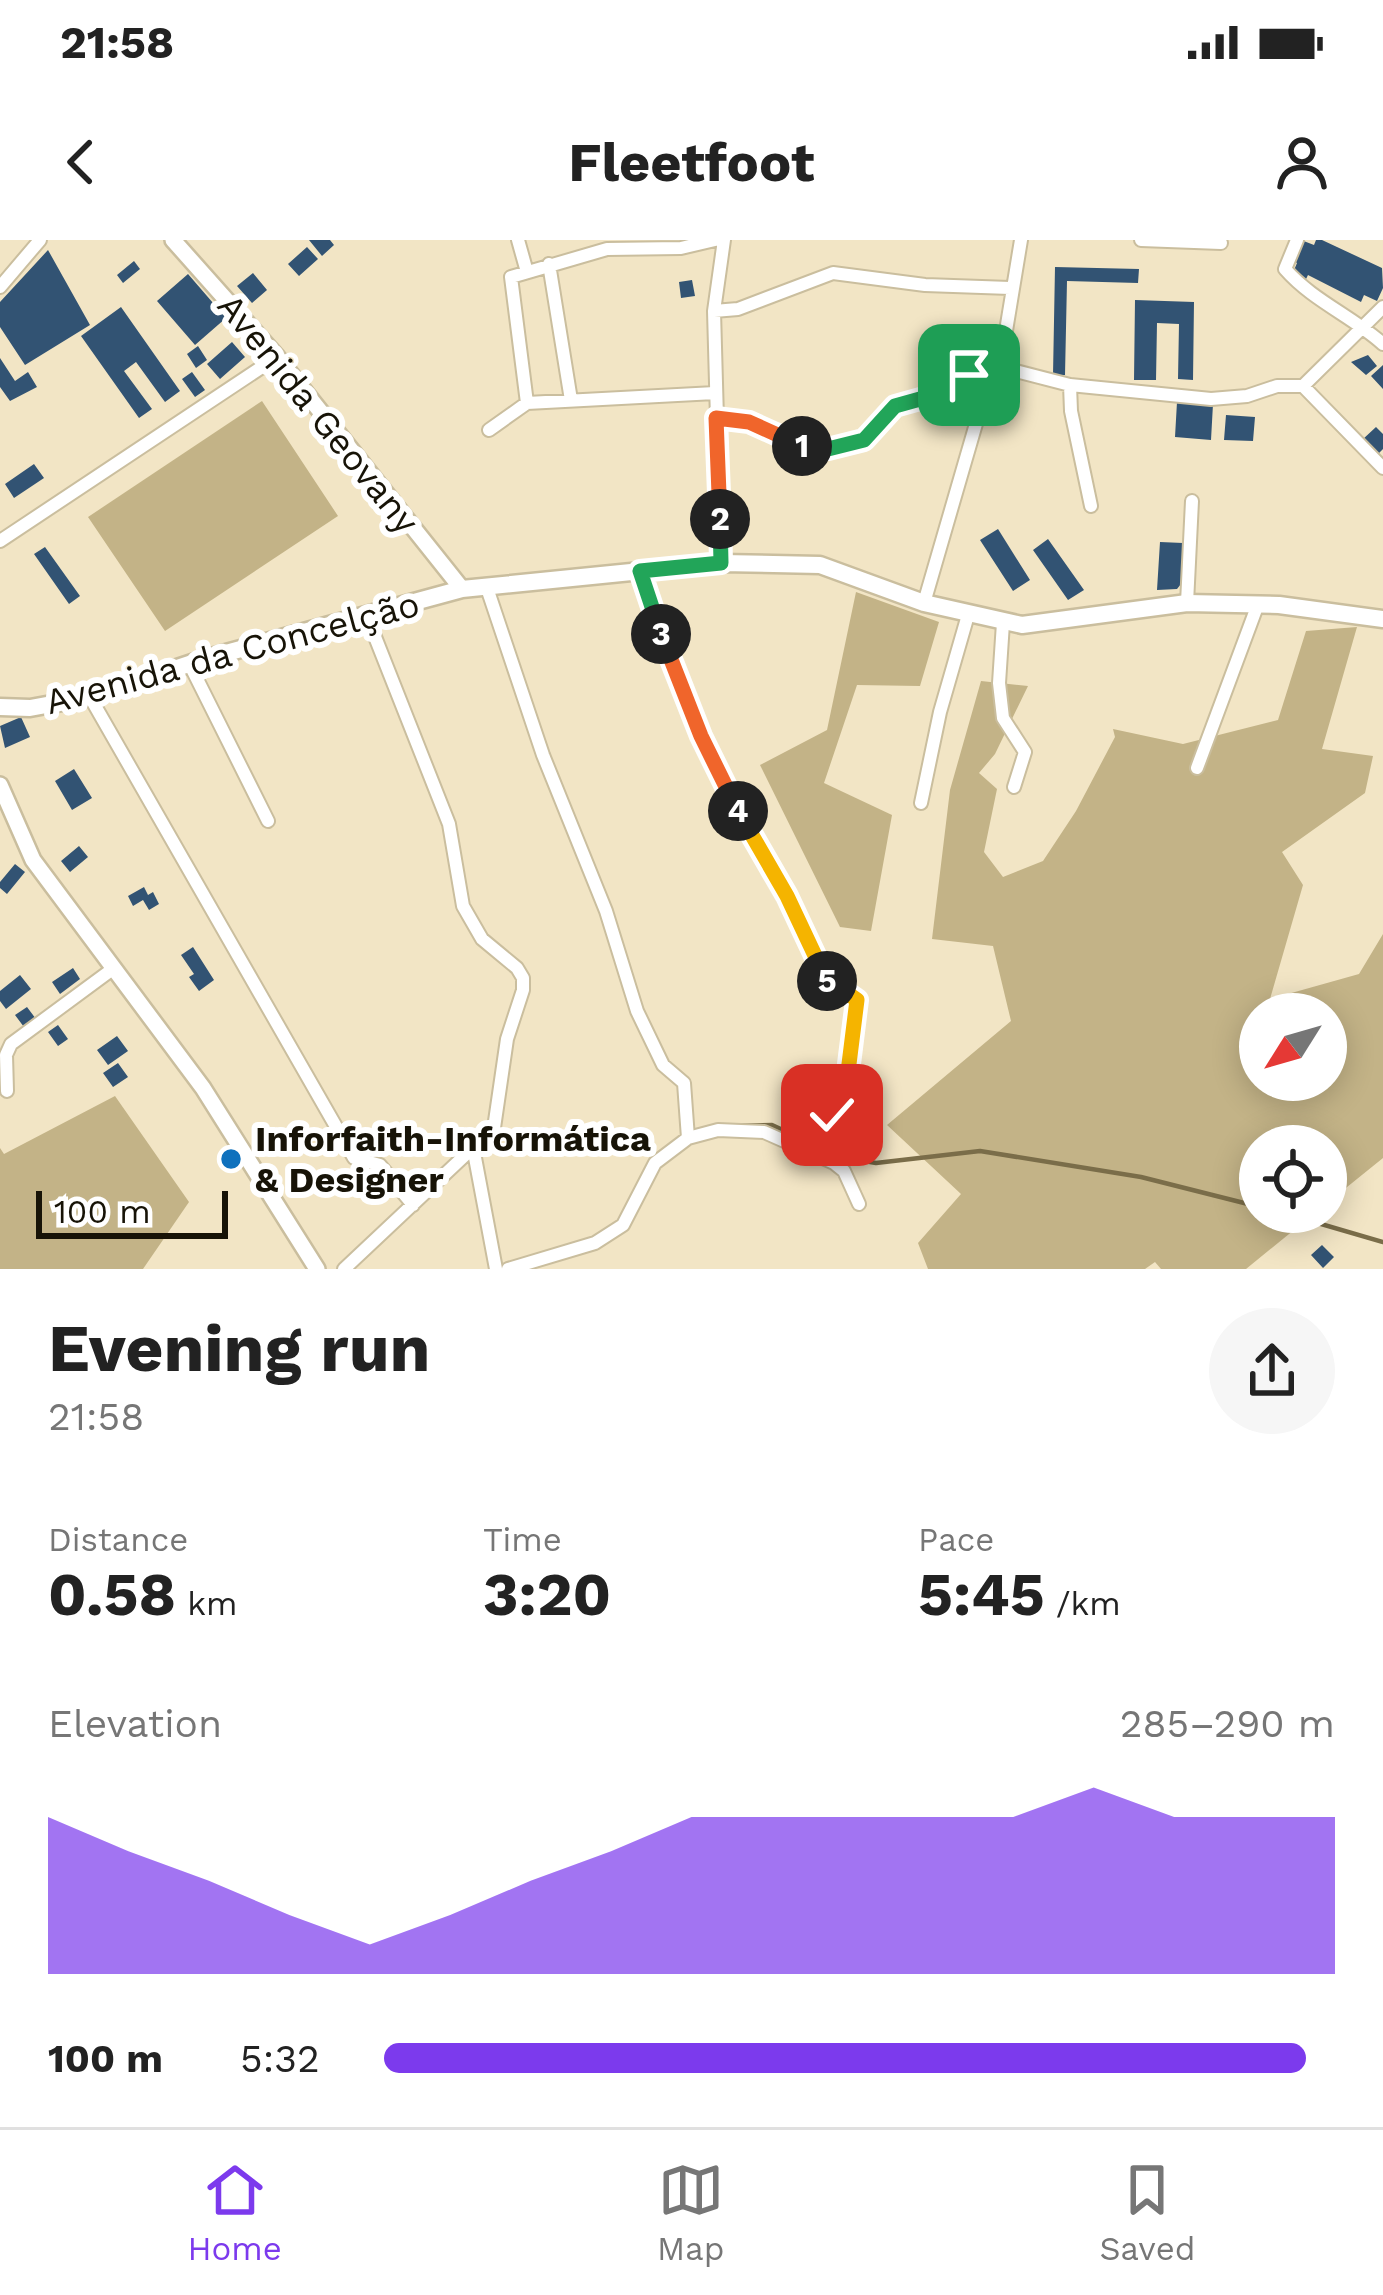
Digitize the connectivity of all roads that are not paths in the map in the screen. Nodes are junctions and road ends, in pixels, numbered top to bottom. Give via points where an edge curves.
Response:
1 (40, 240) edge
2 (173, 240) edge
3 (518, 240) edge
4 (715, 240) edge
5 (724, 240) edge
6 (1021, 240) edge
7 (1141, 240) edge
8 (1297, 240) edge
9 (1221, 242) edge
10 (549, 264) junction
11 (527, 272) junction
12 (0, 287) edge
13 (1010, 288) junction
14 (1383, 307) edge
15 (714, 311) junction
16 (1364, 327) junction
17 (1383, 344) edge
18 (277, 357) junction
19 (1000, 367) junction
20 (988, 380) junction
21 (1070, 385) junction
22 (1303, 386) junction
23 (715, 393) junction
24 (571, 400) junction
25 (527, 403) junction
26 (716, 418) junction
27 (489, 430) dead end
28 (1383, 467) edge
29 (1192, 501) dead end
30 (1091, 506) dead end
31 (0, 541) edge
32 (721, 563) junction
33 (640, 571) junction
34 (486, 585) junction
35 (462, 589) junction
36 (925, 603) junction
37 (1187, 604) junction
38 (1258, 604) junction
39 (367, 614) junction
40 (968, 615) junction
41 (1383, 619) edge
42 (1003, 623) junction
43 (189, 663) junction
44 (90, 697) junction
45 (0, 707) edge
46 (1197, 768) dead end
47 (0, 785) edge
48 (1014, 787) dead end
49 (921, 803) dead end
50 (268, 820) dead end
51 (114, 968) junction
52 (8, 1091) dead end
53 (688, 1138) junction
54 (473, 1147) junction
55 (816, 1156) junction
56 (859, 1204) dead end
57 (413, 1205) junction
58 (317, 1269) edge
59 (344, 1269) edge
60 (496, 1269) edge
61 (508, 1269) edge

1 - 12 street
2 - 18 street, Avenida Geovany
3 - 11 street
4 - 10 street via 607,248
5 - 15 street
6 - 13 street
7 - 9 street
8 - 16 street via 1286,269 1304,290
10 - 11 street
10 - 24 street
11 - 25 street via 511,277
13 - 15 street via 833,274
13 - 19 street
14 - 16 street
15 - 23 street
16 - 17 street
16 - 22 street
18 - 31 street
18 - 35 street, Avenida Geovany
19 - 20 street
19 - 21 street
20 - 26 street via 960,377 938,394 904,401 864,440 828,449
20 - 36 street
21 - 22 street via 1229,399
21 - 30 street
22 - 28 street
23 - 24 street
23 - 26 street
24 - 25 street
25 - 27 street
26 - 32 street
29 - 37 street
32 - 33 main road, Avenida da Concelção
32 - 36 main road, Avenida da Concelção via 820,565
33 - 34 main road, Avenida da Concelção
33 - 55 street via 701,736 753,842 827,983 857,1000 846,1088
34 - 35 main road, Avenida da Concelção
34 - 53 street via 637,1011 663,1065 684,1084
35 - 39 main road, Avenida da Concelção
36 - 40 main road, Avenida da Concelção
37 - 38 main road, Avenida da Concelção
37 - 42 main road, Avenida da Concelção
38 - 41 main road, Avenida da Concelção
38 - 46 street
39 - 43 main road, Avenida da Concelção
39 - 54 street via 449,824 463,906 482,939 523,979 494,1128
40 - 42 main road, Avenida da Concelção
40 - 49 street
42 - 48 street via 1003,718 1025,752
43 - 44 main road, Avenida da Concelção
43 - 50 street
44 - 45 main road, Avenida da Concelção
44 - 57 street via 353,1158 380,1165
47 - 51 street via 33,860
51 - 52 street via 11,1045
51 - 58 street via 214,1105
53 - 55 street via 764,1132
53 - 61 street via 655,1163 622,1226 595,1243
54 - 57 street
54 - 60 street
55 - 56 street via 844,1172
57 - 59 street

